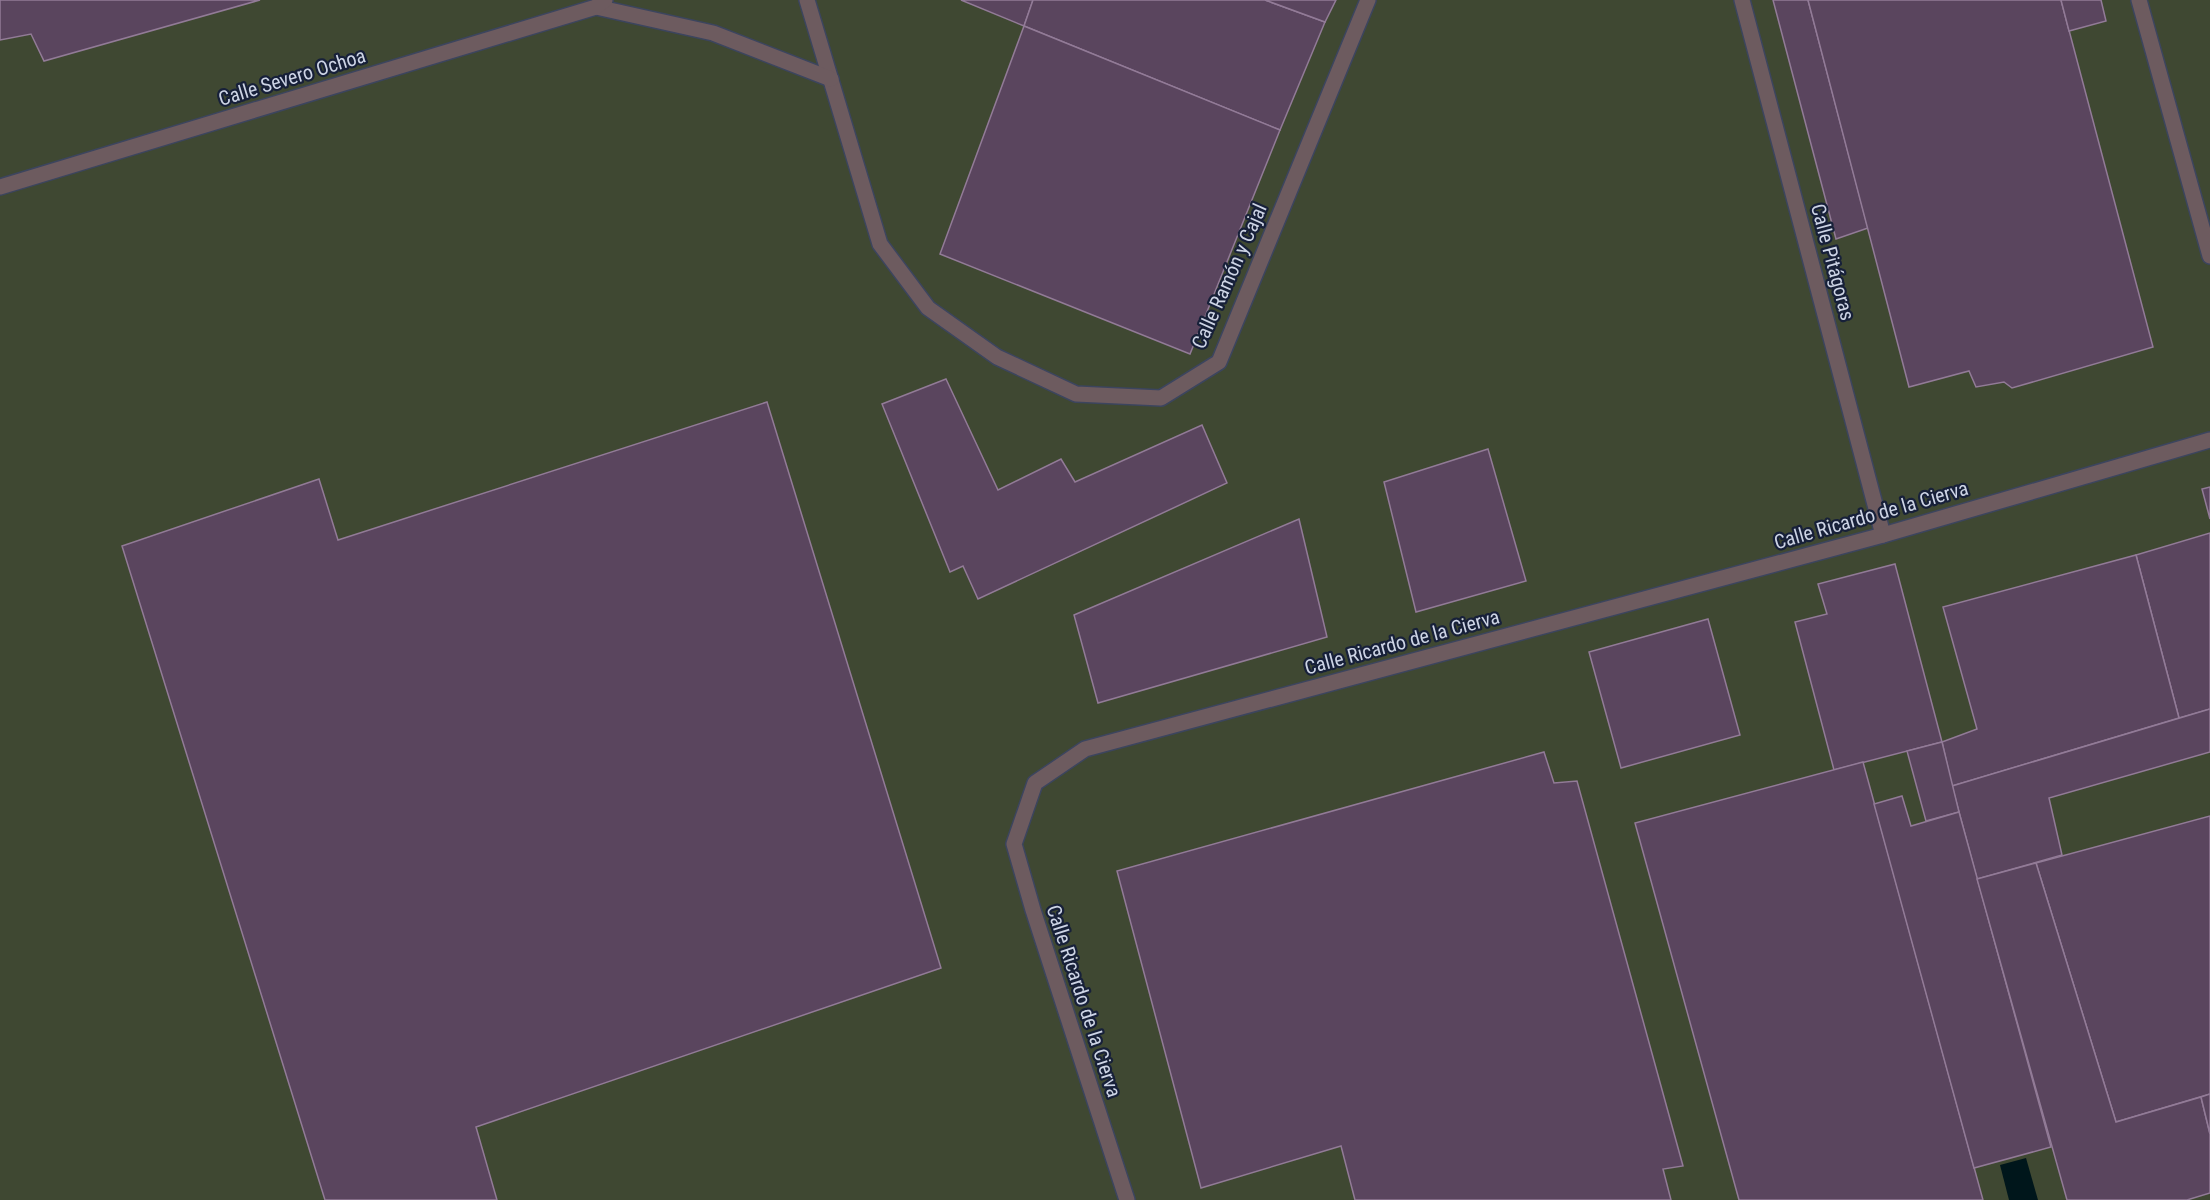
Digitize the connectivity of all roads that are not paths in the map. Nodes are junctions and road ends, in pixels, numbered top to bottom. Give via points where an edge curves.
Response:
1 (807, 0) edge
2 (1368, 0) edge
3 (1742, 0) edge
4 (2139, 0) edge
5 (601, 3) edge
6 (831, 79) junction
7 (0, 187) edge
8 (2210, 256) edge
9 (2210, 440) edge
10 (1883, 535) junction
11 (1127, 1200) edge

1 - 6 street, Calle Ramón y Cajal
2 - 6 street, Calle Ramón y Cajal via 1219,362 1161,398 1076,394 997,357 928,308 880,244
3 - 10 street, Calle Pitágoras
4 - 8 street
5 - 6 street, Calle Severo Ochoa via 713,33
5 - 7 street, Calle Severo Ochoa
9 - 10 street, Calle Ricardo de la Cierva
10 - 11 street, Calle Ricardo de la Cierva via 1085,749 1035,783 1014,844

